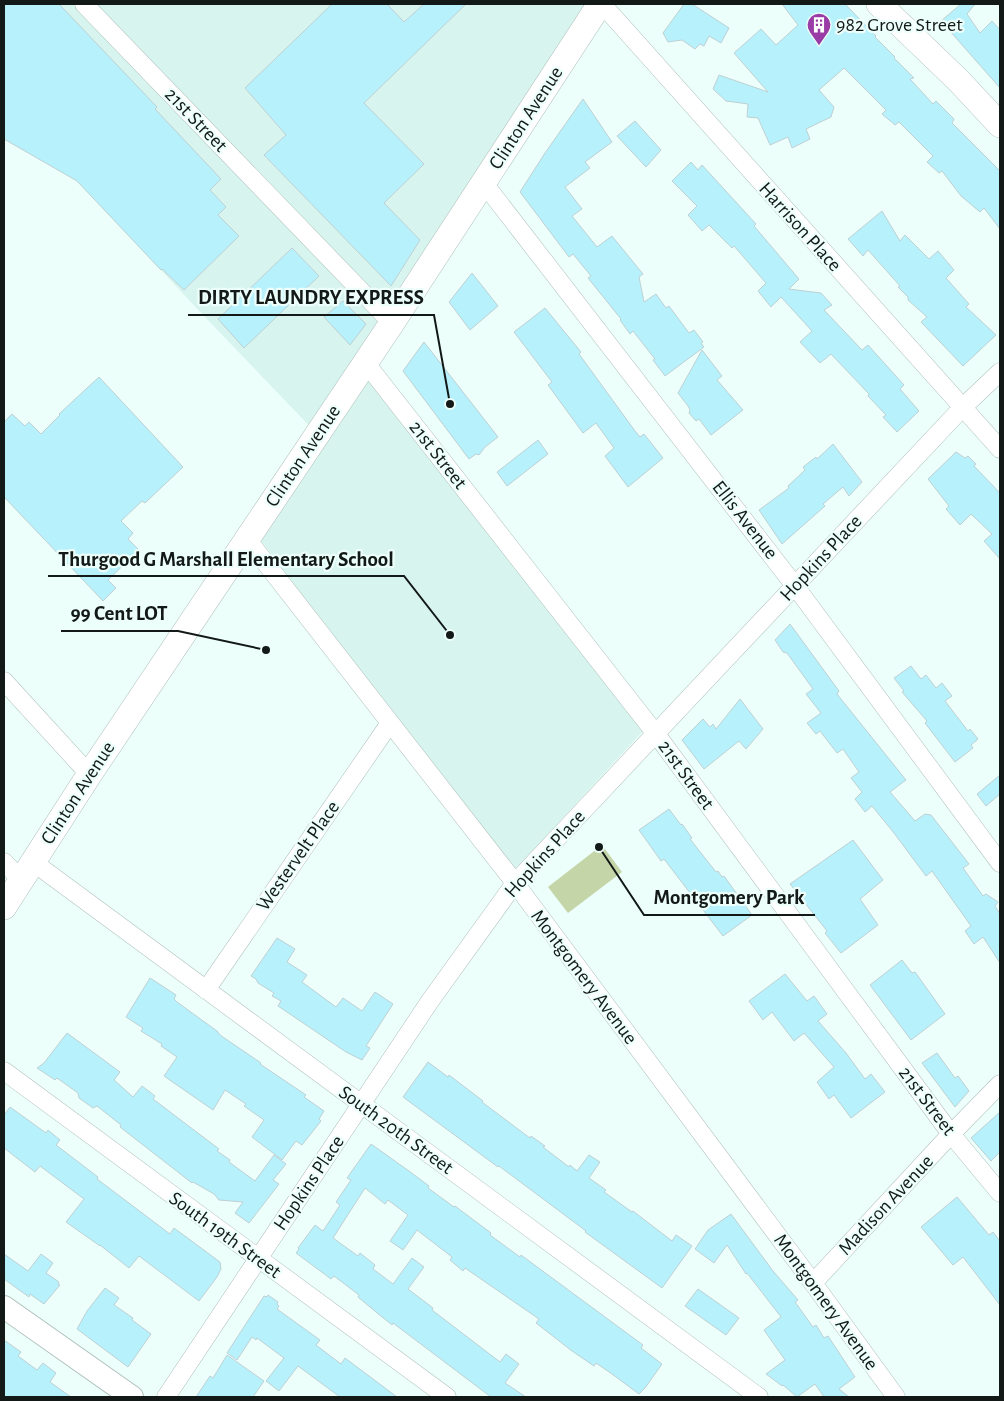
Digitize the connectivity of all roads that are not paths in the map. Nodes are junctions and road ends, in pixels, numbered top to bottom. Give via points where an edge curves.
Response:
1 (84, 4) edge
2 (601, 4) edge
3 (879, 4) edge
4 (1000, 124) edge
5 (483, 182) junction
6 (392, 322) junction
7 (365, 362) junction
8 (1000, 372) edge
9 (962, 408) junction
10 (1000, 449) edge
11 (247, 539) junction
12 (795, 586) junction
13 (4, 681) edge
14 (390, 722) junction
15 (656, 734) junction
16 (89, 774) junction
17 (4, 862) edge
18 (1000, 863) edge
19 (27, 871) junction
20 (515, 883) junction
21 (4, 907) edge
22 (206, 990) junction
23 (4, 1071) edge
24 (1000, 1084) edge
25 (362, 1104) junction
26 (951, 1134) junction
27 (1000, 1193) edge
28 (258, 1259) junction
29 (813, 1283) junction
30 (4, 1306) edge
31 (132, 1397) edge
32 (166, 1397) edge
33 (447, 1397) edge
34 (759, 1397) edge
35 (896, 1397) edge

1 - 6 street, 21st Street
2 - 5 main road, Clinton Avenue
2 - 9 street, Harrison Place
3 - 4 main road
5 - 6 main road, Clinton Avenue
5 - 12 street, Ellis Avenue
6 - 7 main road, Clinton Avenue
7 - 11 main road, Clinton Avenue
7 - 15 street, 21st Street
8 - 9 street, Hopkins Place
9 - 10 street, Harrison Place
9 - 12 street, Hopkins Place
11 - 14 street, Montgomery Avenue
11 - 16 main road, Clinton Avenue
12 - 15 street, Hopkins Place
12 - 18 street, Ellis Avenue
13 - 16 street
14 - 20 street, Montgomery Avenue
14 - 22 street, Westervelt Place
15 - 20 street, Hopkins Place
15 - 26 street, 21st Street
16 - 19 main road, Clinton Avenue
17 - 19 street, South 20th Street
19 - 21 main road, Clinton Avenue
19 - 22 street, South 20th Street
20 - 25 street, Hopkins Place via 430,1001
20 - 29 street, Montgomery Avenue
22 - 25 street, South 20th Street
23 - 28 street, South 19th Street
24 - 26 street, Madison Avenue
25 - 28 street, Hopkins Place
25 - 34 street, South 20th Street
26 - 27 street, 21st Street
26 - 29 street, Madison Avenue
28 - 32 street, Hopkins Place
28 - 33 street, South 19th Street
29 - 35 street, Montgomery Avenue
30 - 31 street

